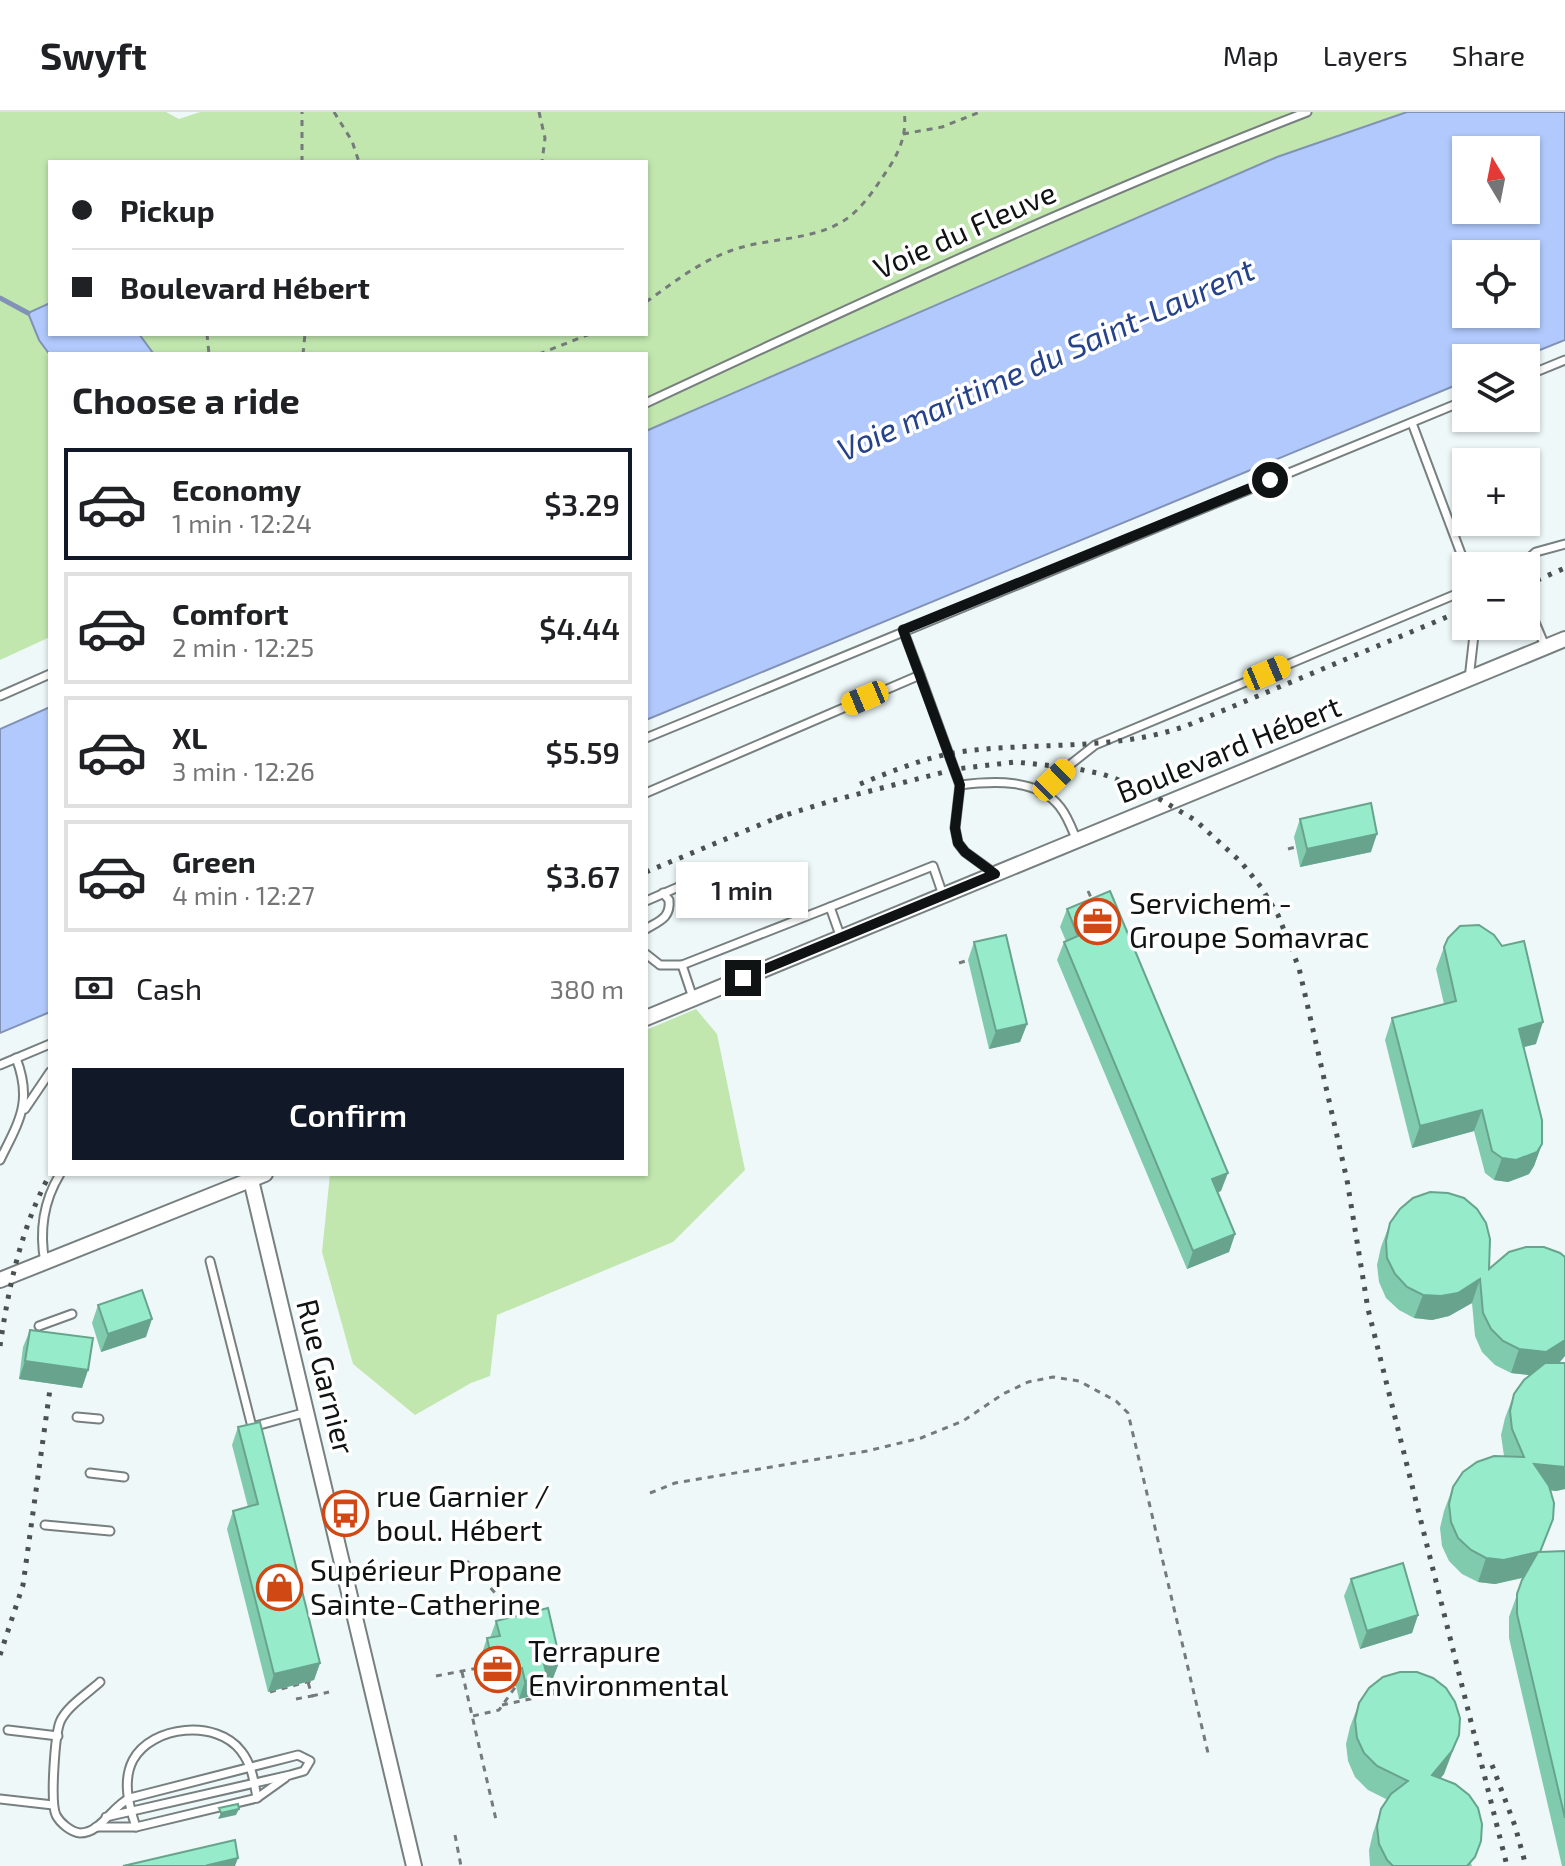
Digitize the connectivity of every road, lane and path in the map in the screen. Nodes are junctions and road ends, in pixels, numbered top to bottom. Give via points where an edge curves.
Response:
1 (302, 112) edge
2 (334, 112) edge
3 (539, 112) edge
4 (904, 112) edge
5 (980, 112) edge
6 (1307, 112) edge
7 (903, 134) junction
8 (302, 160) edge
9 (358, 160) edge
10 (542, 160) edge
11 (648, 301) edge
12 (585, 336) edge
13 (544, 352) edge
14 (1565, 360) edge
15 (1540, 370) edge
16 (648, 402) edge
17 (1452, 406) edge
18 (1412, 423) junction
19 (1565, 544) edge
20 (1460, 552) edge
21 (1536, 552) edge
22 (1452, 596) edge
23 (903, 630) junction
24 (1540, 633) edge
25 (1565, 639) edge
26 (1473, 640) edge
27 (1546, 647) junction
28 (48, 675) edge
29 (920, 675) junction
30 (1469, 679) junction
31 (0, 696) edge
32 (648, 737) edge
33 (960, 785) junction
34 (648, 792) edge
35 (1040, 793) junction
36 (1077, 841) junction
37 (1296, 847) dead end
38 (1288, 849) dead end
39 (995, 874) junction
40 (697, 879) dead end
41 (1088, 891) dead end
42 (663, 893) junction
43 (943, 896) junction
44 (648, 900) edge
45 (1092, 901) edge
46 (830, 907) junction
47 (648, 928) edge
48 (841, 938) junction
49 (648, 956) edge
50 (976, 958) edge
51 (959, 963) dead end
52 (682, 965) junction
53 (693, 998) junction
54 (648, 1017) edge
55 (48, 1045) edge
56 (16, 1058) junction
57 (0, 1065) edge
58 (48, 1075) edge
59 (22, 1114) junction
60 (0, 1160) edge
61 (59, 1176) edge
62 (258, 1177) edge
63 (210, 1261) dead end
64 (45, 1263) junction
65 (0, 1280) edge
66 (72, 1314) dead end
67 (39, 1326) dead end
68 (307, 1412) junction
69 (77, 1417) dead end
70 (99, 1419) dead end
71 (90, 1473) dead end
72 (124, 1477) dead end
73 (650, 1493) dead end
74 (45, 1525) dead end
75 (110, 1531) dead end
76 (467, 1561) dead end
77 (512, 1623) edge
78 (483, 1667) dead end
79 (311, 1668) edge
80 (462, 1672) junction
81 (436, 1676) dead end
82 (538, 1681) edge
83 (100, 1682) dead end
84 (308, 1682) junction
85 (516, 1686) dead end
86 (270, 1692) dead end
87 (329, 1692) dead end
88 (312, 1696) junction
89 (296, 1699) dead end
90 (502, 1705) junction
91 (472, 1716) junction
92 (8, 1730) dead end
93 (58, 1736) junction
94 (1208, 1753) dead end
95 (251, 1767) junction
96 (290, 1775) junction
97 (254, 1783) junction
98 (257, 1798) junction
99 (0, 1799) edge
100 (128, 1799) junction
101 (53, 1805) junction
102 (131, 1812) junction
103 (106, 1817) junction
104 (497, 1824) dead end
105 (96, 1827) junction
106 (136, 1827) junction
107 (455, 1835) dead end
108 (414, 1866) edge
109 (461, 1866) edge

1 - 8 path
2 - 9 path
3 - 10 path via 545,138
4 - 7 path
5 - 7 path
6 - 16 lane, Voie du Fleuve via 1083,205
7 - 11 path via 895,159 868,197 839,224 731,251 692,269
12 - 13 path
14 - 15 lane
17 - 18 lane
18 - 20 lane
18 - 23 lane
19 - 21 lane
22 - 35 lane via 1095,745
23 - 29 lane
23 - 32 lane
24 - 27 lane
25 - 27 street, Boulevard Hébert
26 - 30 lane
27 - 30 street, Boulevard Hébert
28 - 31 lane
29 - 33 lane
29 - 34 lane
30 - 36 street, Boulevard Hébert
33 - 35 lane via 994,781
33 - 39 lane via 958,843
35 - 36 lane via 1058,804
36 - 39 street, Boulevard Hébert
37 - 38 path
39 - 43 street, Boulevard Hébert
40 - 42 lane
41 - 45 path
42 - 44 lane
42 - 47 lane via 670,910
43 - 46 lane via 933,866
43 - 48 street, Boulevard Hébert
46 - 48 lane
46 - 52 lane
48 - 53 street, Boulevard Hébert
49 - 52 lane via 660,965
50 - 51 path
52 - 53 lane
53 - 54 street, Boulevard Hébert
55 - 56 lane
56 - 57 lane
56 - 59 lane via 25,1086
58 - 59 lane
59 - 60 lane
61 - 64 lane via 41,1230
62 - 64 street
62 - 68 street, Rue Garnier
63 - 68 lane via 252,1427
64 - 65 street
66 - 67 lane
68 - 108 street, Rue Garnier
69 - 70 lane
71 - 72 lane
73 - 94 path via 675,1483 921,1438 963,1421 1028,1382 1053,1377 1079,1381 1128,1413
74 - 75 lane
76 - 77 path
78 - 80 path
79 - 84 path via 314,1680
80 - 81 path
80 - 91 path
82 - 90 path via 558,1693
83 - 93 lane via 61,1720
84 - 86 path
84 - 88 path
85 - 90 path
87 - 88 path
88 - 89 path
90 - 91 path
91 - 104 path
92 - 93 lane
93 - 101 lane
95 - 96 lane via 298,1755 310,1761 304,1771
95 - 97 lane
95 - 100 lane
95 - 100 lane via 225,1737 193,1730 170,1733 147,1744 132,1762
96 - 97 lane
96 - 98 lane
97 - 98 lane
97 - 102 lane
98 - 106 lane
99 - 101 lane
100 - 102 lane
100 - 103 lane
101 - 105 lane via 73,1831
102 - 103 lane
102 - 106 lane
103 - 105 lane
105 - 106 lane
107 - 109 path

